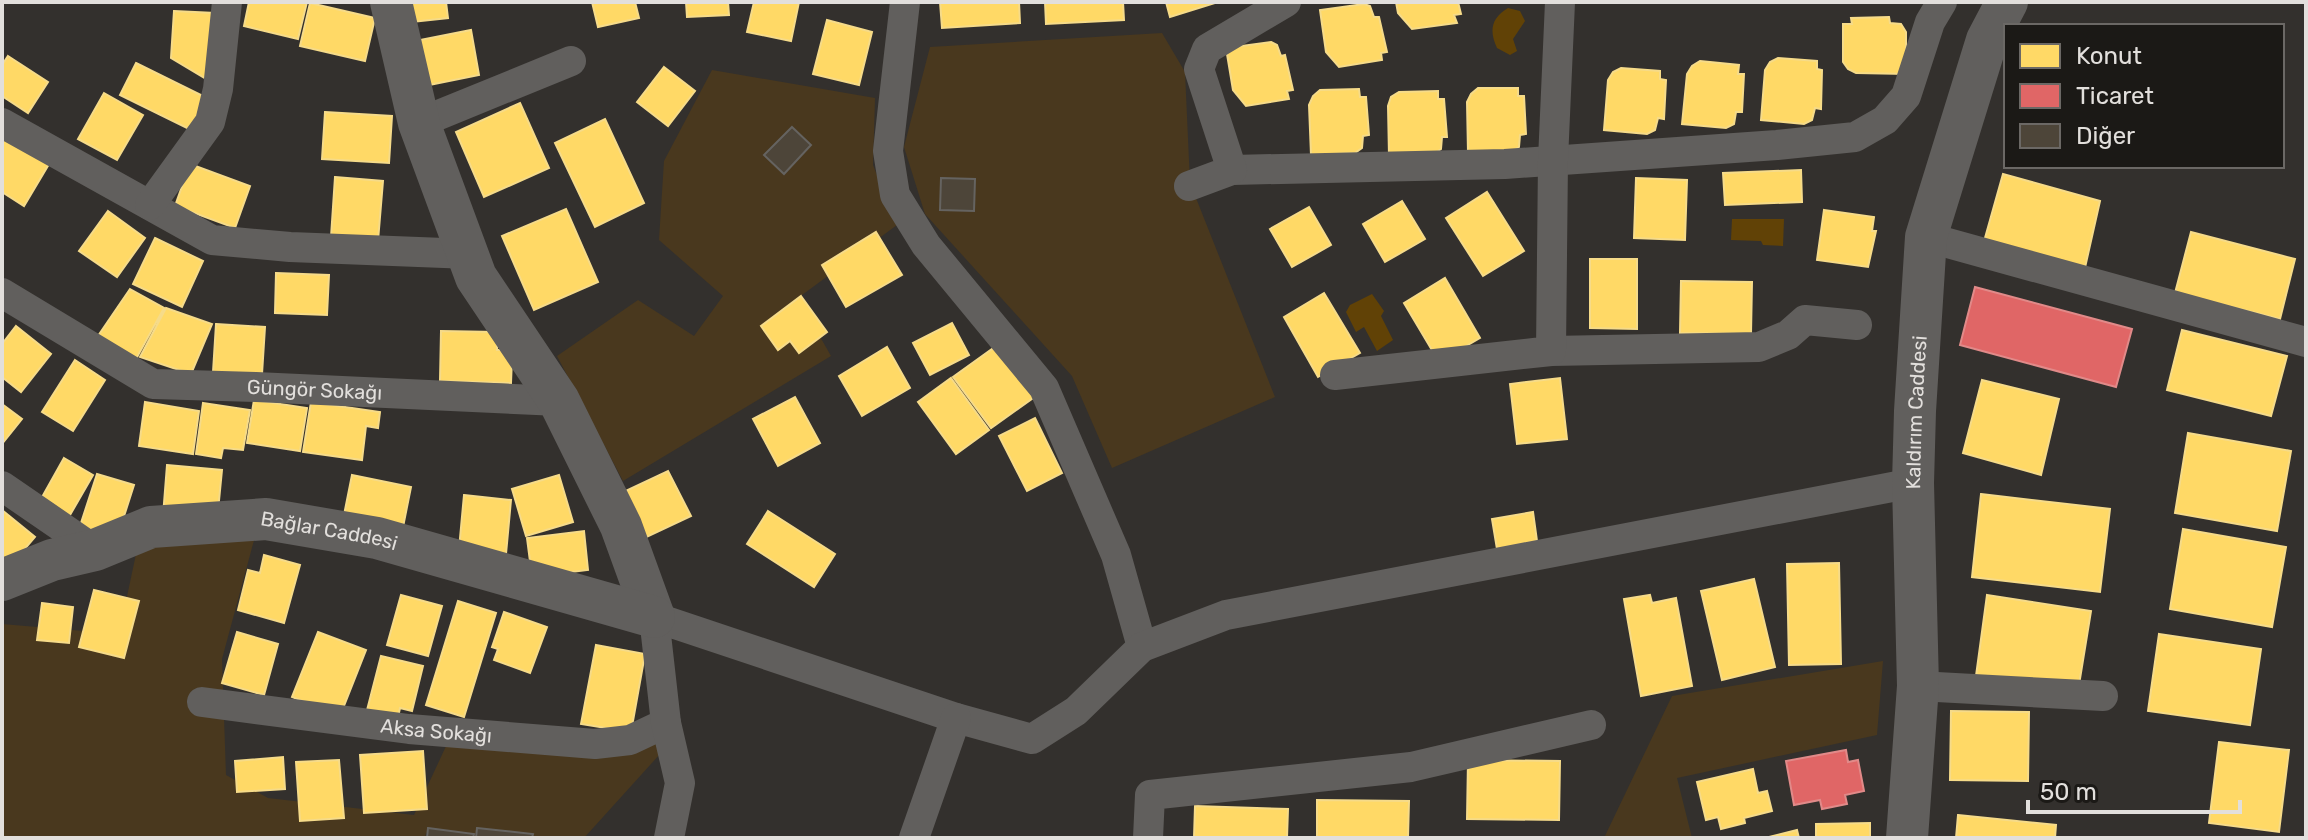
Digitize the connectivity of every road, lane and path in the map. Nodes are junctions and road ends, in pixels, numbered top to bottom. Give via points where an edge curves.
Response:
1 (227, 2) edge
2 (391, 2) edge
3 (1560, 2) edge
4 (1942, 2) edge
5 (2007, 2) edge
6 (1282, 3) edge
7 (900, 5) edge
8 (571, 61) dead end
9 (2, 123) edge
10 (419, 123) junction
11 (1553, 160) junction
12 (1232, 170) junction
13 (1189, 186) dead end
14 (150, 205) junction
15 (1926, 237) junction
16 (470, 254) junction
17 (2, 293) edge
18 (1857, 325) dead end
19 (2306, 342) edge
20 (1551, 351) junction
21 (1335, 375) dead end
22 (559, 401) junction
23 (1913, 483) junction
24 (2, 486) edge
25 (95, 550) junction
26 (2, 580) edge
27 (654, 617) junction
28 (1142, 647) junction
29 (1918, 686) junction
30 (2103, 696) dead end
31 (202, 702) dead end
32 (956, 718) junction
33 (666, 723) junction
34 (1591, 725) dead end
35 (669, 838) edge
36 (914, 838) edge
37 (1148, 838) edge
38 (1907, 838) edge

1 - 14 street via 210,122
2 - 10 street
3 - 11 street
4 - 11 street via 1930,22 1906,96 1885,120 1855,137
5 - 15 street, Kaldırım Caddesi via 1987,40
6 - 12 street via 1207,49 1199,69
7 - 28 street via 888,151 895,195 926,245 1044,388 1116,555
8 - 10 street
9 - 14 street
10 - 16 street
11 - 12 street
11 - 20 street
12 - 13 street
14 - 16 street via 212,240
15 - 19 street
15 - 23 street, Kaldırım Caddesi
16 - 22 street via 476,277
17 - 22 street, Güngör Sokağı via 153,384
18 - 20 street via 1805,320 1788,335 1759,347
20 - 21 street
22 - 27 street via 621,526
23 - 28 street via 1226,615
23 - 29 street, Kaldırım Caddesi
24 - 25 street
25 - 26 street, Bağlar Caddesi
25 - 27 street, Bağlar Caddesi via 151,527 266,519 377,538
27 - 32 street
27 - 33 street
28 - 32 street via 1076,711 1032,739
29 - 30 street
29 - 38 street, Kaldırım Caddesi
31 - 33 street, Aksa Sokağı via 409,729 595,744 630,740
32 - 36 street
33 - 35 street via 680,783
34 - 37 street via 1411,767 1150,795

